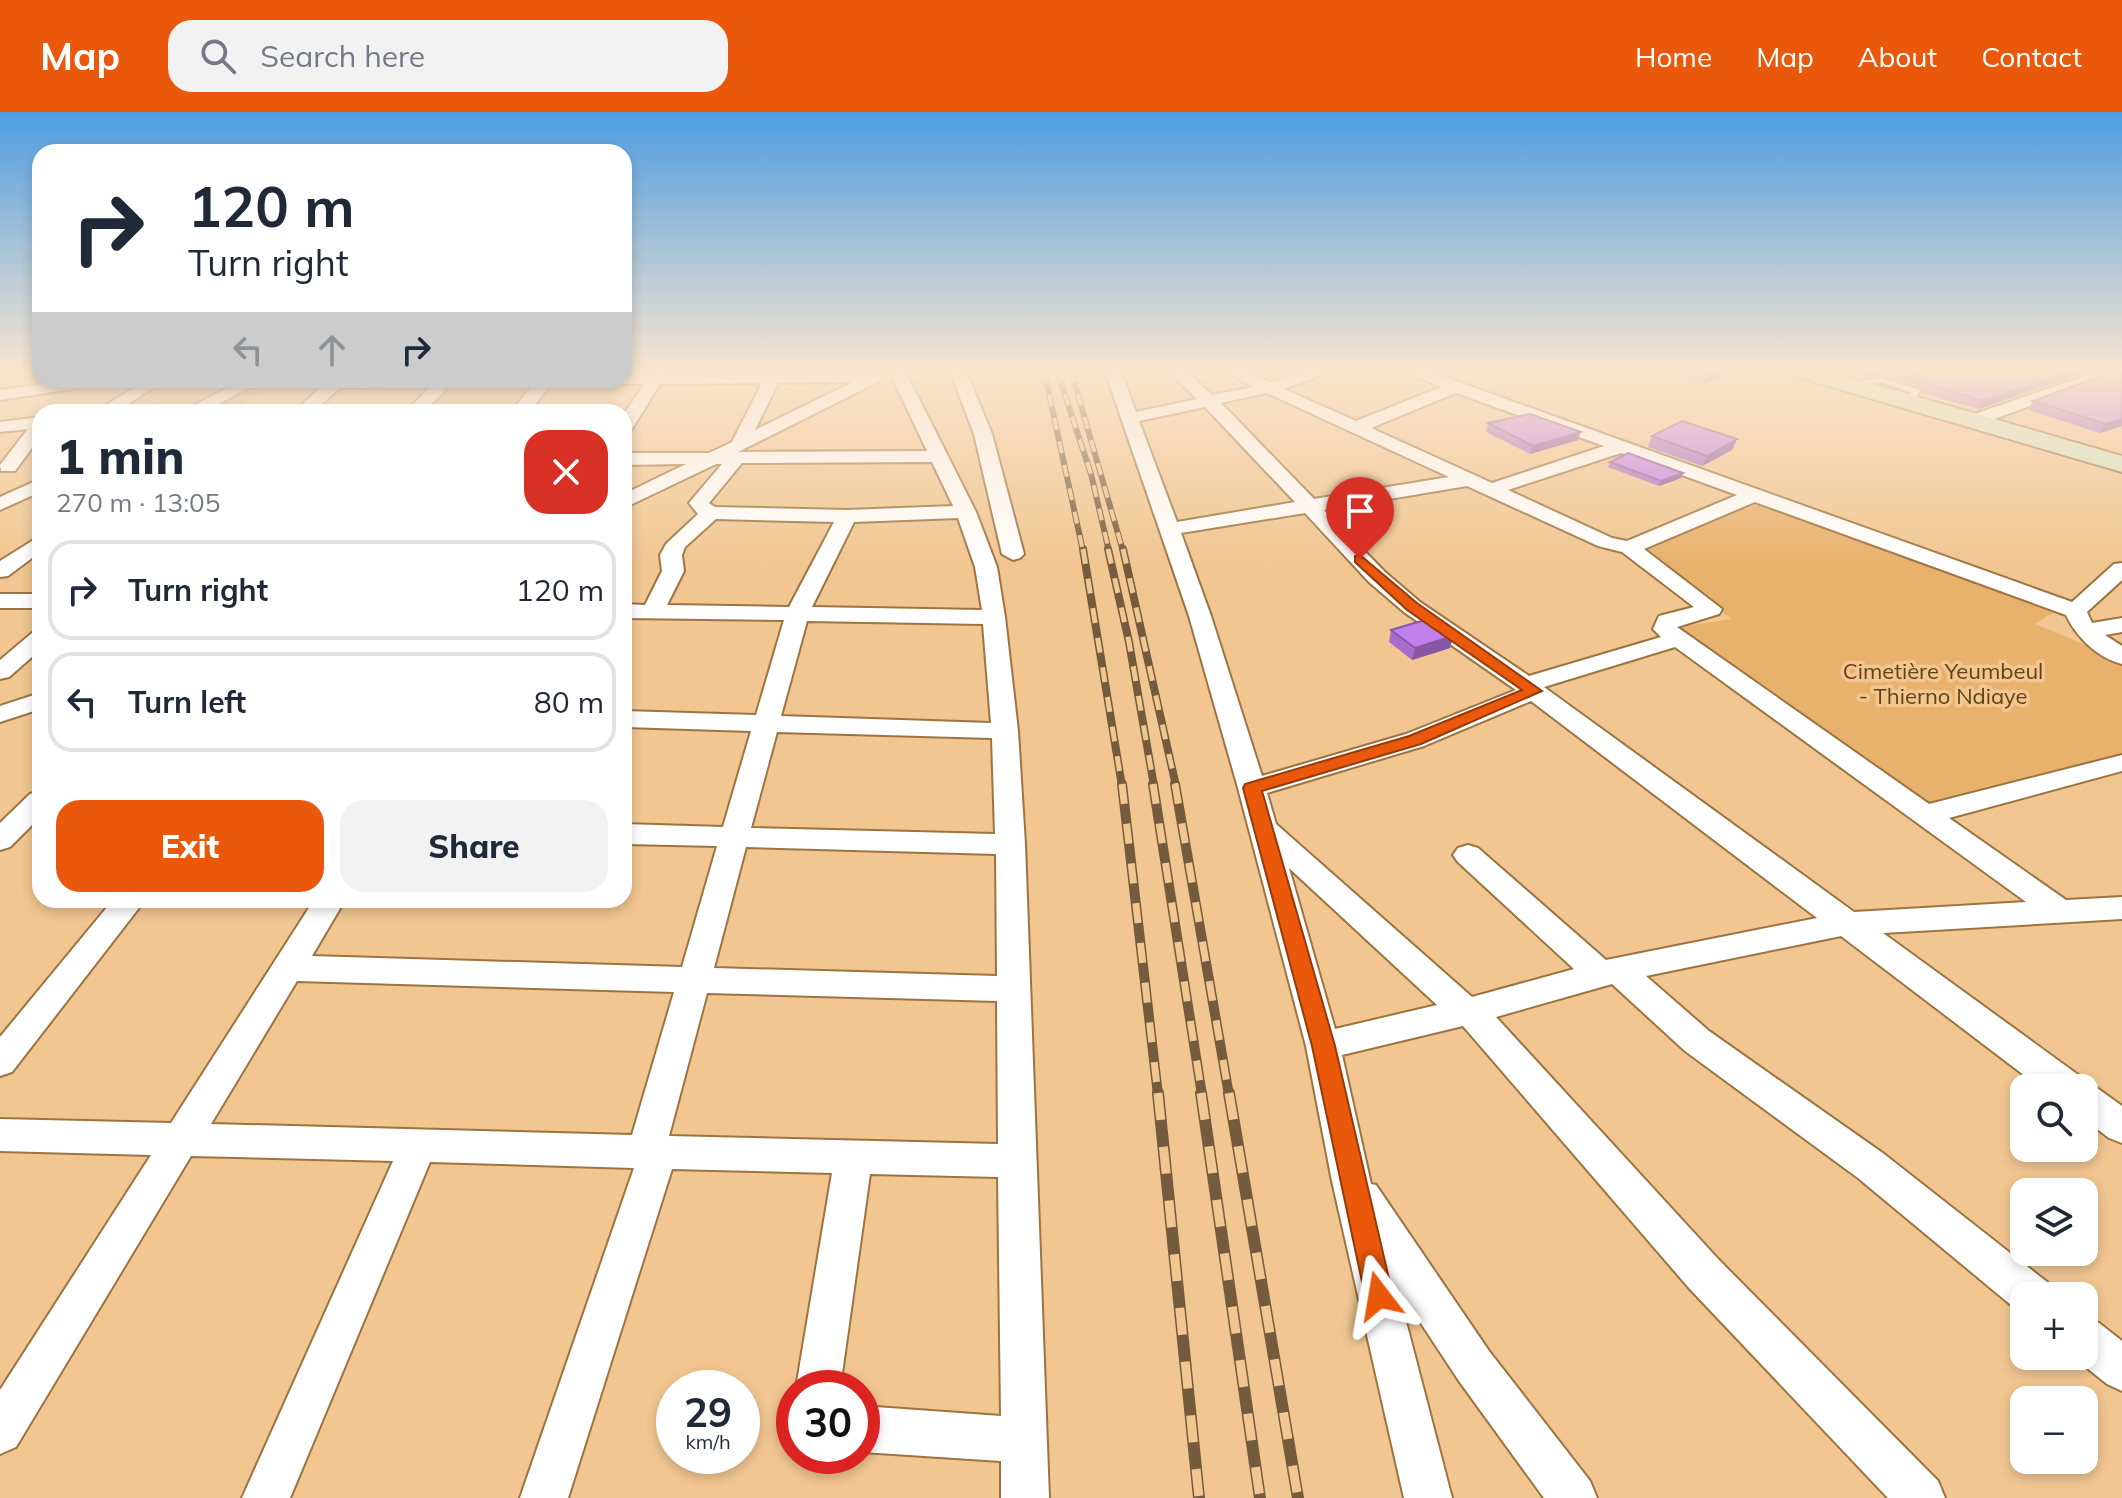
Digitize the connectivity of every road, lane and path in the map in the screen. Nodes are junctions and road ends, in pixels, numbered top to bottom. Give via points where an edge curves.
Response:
1 (31, 436) edge
2 (745, 436) edge
3 (770, 436) edge
4 (927, 436) edge
5 (983, 436) edge
6 (1136, 436) edge
7 (1242, 436) edge
8 (1372, 436) edge
9 (1589, 436) edge
10 (2023, 436) edge
11 (1620, 447) junction
12 (738, 452) junction
13 (32, 455) edge
14 (939, 456) junction
15 (708, 458) junction
16 (632, 459) edge
17 (2122, 464) edge
18 (6, 469) edge
19 (1468, 480) junction
20 (32, 489) edge
21 (1489, 490) junction
22 (1755, 495) junction
23 (632, 498) edge
24 (0, 504) edge
25 (1309, 506) junction
26 (966, 512) junction
27 (711, 513) junction
28 (847, 516) junction
29 (1169, 529) junction
30 (32, 548) edge
31 (1629, 548) junction
32 (1013, 554) dead end
33 (2122, 569) edge
34 (0, 571) edge
35 (0, 601) edge
36 (32, 601) edge
37 (632, 611) edge
38 (653, 611) junction
39 (797, 614) junction
40 (994, 617) junction
41 (2080, 621) junction
42 (2122, 625) edge
43 (1678, 639) junction
44 (32, 645) edge
45 (2122, 657) edge
46 (0, 672) edge
47 (1530, 688) junction
48 (32, 704) edge
49 (0, 714) edge
50 (632, 719) edge
51 (766, 723) junction
52 (1005, 731) junction
53 (2122, 763) edge
54 (1252, 788) junction
55 (32, 808) edge
56 (1927, 814) junction
57 (1263, 828) junction
58 (632, 834) edge
59 (734, 837) junction
60 (0, 840) edge
61 (1010, 844) junction
62 (1468, 855) dead end
63 (124, 908) edge
64 (325, 908) edge
65 (2122, 908) edge
66 (2058, 910) junction
67 (1844, 924) junction
68 (288, 968) junction
69 (1609, 972) junction
70 (693, 979) junction
71 (1014, 989) junction
72 (1468, 1012) junction
73 (1323, 1046) junction
74 (0, 1062) edge
75 (2049, 1074) edge
76 (2098, 1109) edge
77 (2122, 1127) edge
78 (0, 1135) edge
79 (182, 1139) junction
80 (419, 1145) junction
81 (652, 1151) junction
82 (854, 1156) junction
83 (1017, 1161) junction
84 (1351, 1181) junction
85 (2015, 1282) edge
86 (2098, 1349) edge
87 (2122, 1369) edge
88 (821, 1370) edge
89 (880, 1430) edge
90 (0, 1431) edge
91 (1024, 1440) junction
92 (266, 1498) edge
93 (544, 1498) edge
94 (1025, 1498) edge
95 (1428, 1498) edge
96 (1573, 1498) edge
97 (1921, 1498) edge

1 - 18 street
2 - 12 street
3 - 12 street
4 - 14 street
5 - 32 street
6 - 29 street
7 - 25 street
8 - 19 street
9 - 11 street
10 - 17 main road
11 - 21 street
11 - 22 street
12 - 14 street
12 - 15 street
12 - 27 street via 699,503
13 - 18 street
14 - 26 street
15 - 16 street
15 - 23 street
19 - 21 street
19 - 25 street
20 - 24 street
21 - 31 street
22 - 31 street
22 - 41 street
25 - 29 street
25 - 47 street via 1412,607
26 - 28 street
26 - 40 street via 986,567
27 - 28 street
27 - 38 street via 676,544 673,571
28 - 39 street
29 - 54 street
30 - 34 street
31 - 43 street via 1711,609 1667,621 1665,629
33 - 41 street
35 - 36 street
37 - 38 street
38 - 39 street
39 - 40 street
39 - 51 street
40 - 52 street
41 - 42 street
41 - 45 street
43 - 47 street
43 - 56 street
44 - 46 street
47 - 54 street via 1415,740
47 - 67 street
48 - 49 street
50 - 51 street
51 - 52 street
51 - 59 street
52 - 61 street
53 - 56 street
54 - 57 street
55 - 60 street
56 - 66 street
57 - 72 street
57 - 73 street
58 - 59 street
59 - 61 street
59 - 70 street
61 - 71 street
62 - 69 street
63 - 74 street
64 - 68 street
65 - 66 street
66 - 67 street
67 - 69 street
67 - 75 street
68 - 70 street
68 - 79 street
69 - 72 street
69 - 85 street via 1738,1073 1871,1166
70 - 71 street
70 - 81 street
71 - 83 street
72 - 73 street
72 - 97 street via 1693,1262
73 - 84 street
76 - 77 street
78 - 79 street
79 - 80 street
79 - 90 street
80 - 81 street
80 - 92 street
81 - 82 street
81 - 93 street
82 - 83 street
82 - 88 street
83 - 91 street
84 - 95 street
84 - 96 street via 1474,1366
86 - 87 street
89 - 91 street
91 - 94 street

